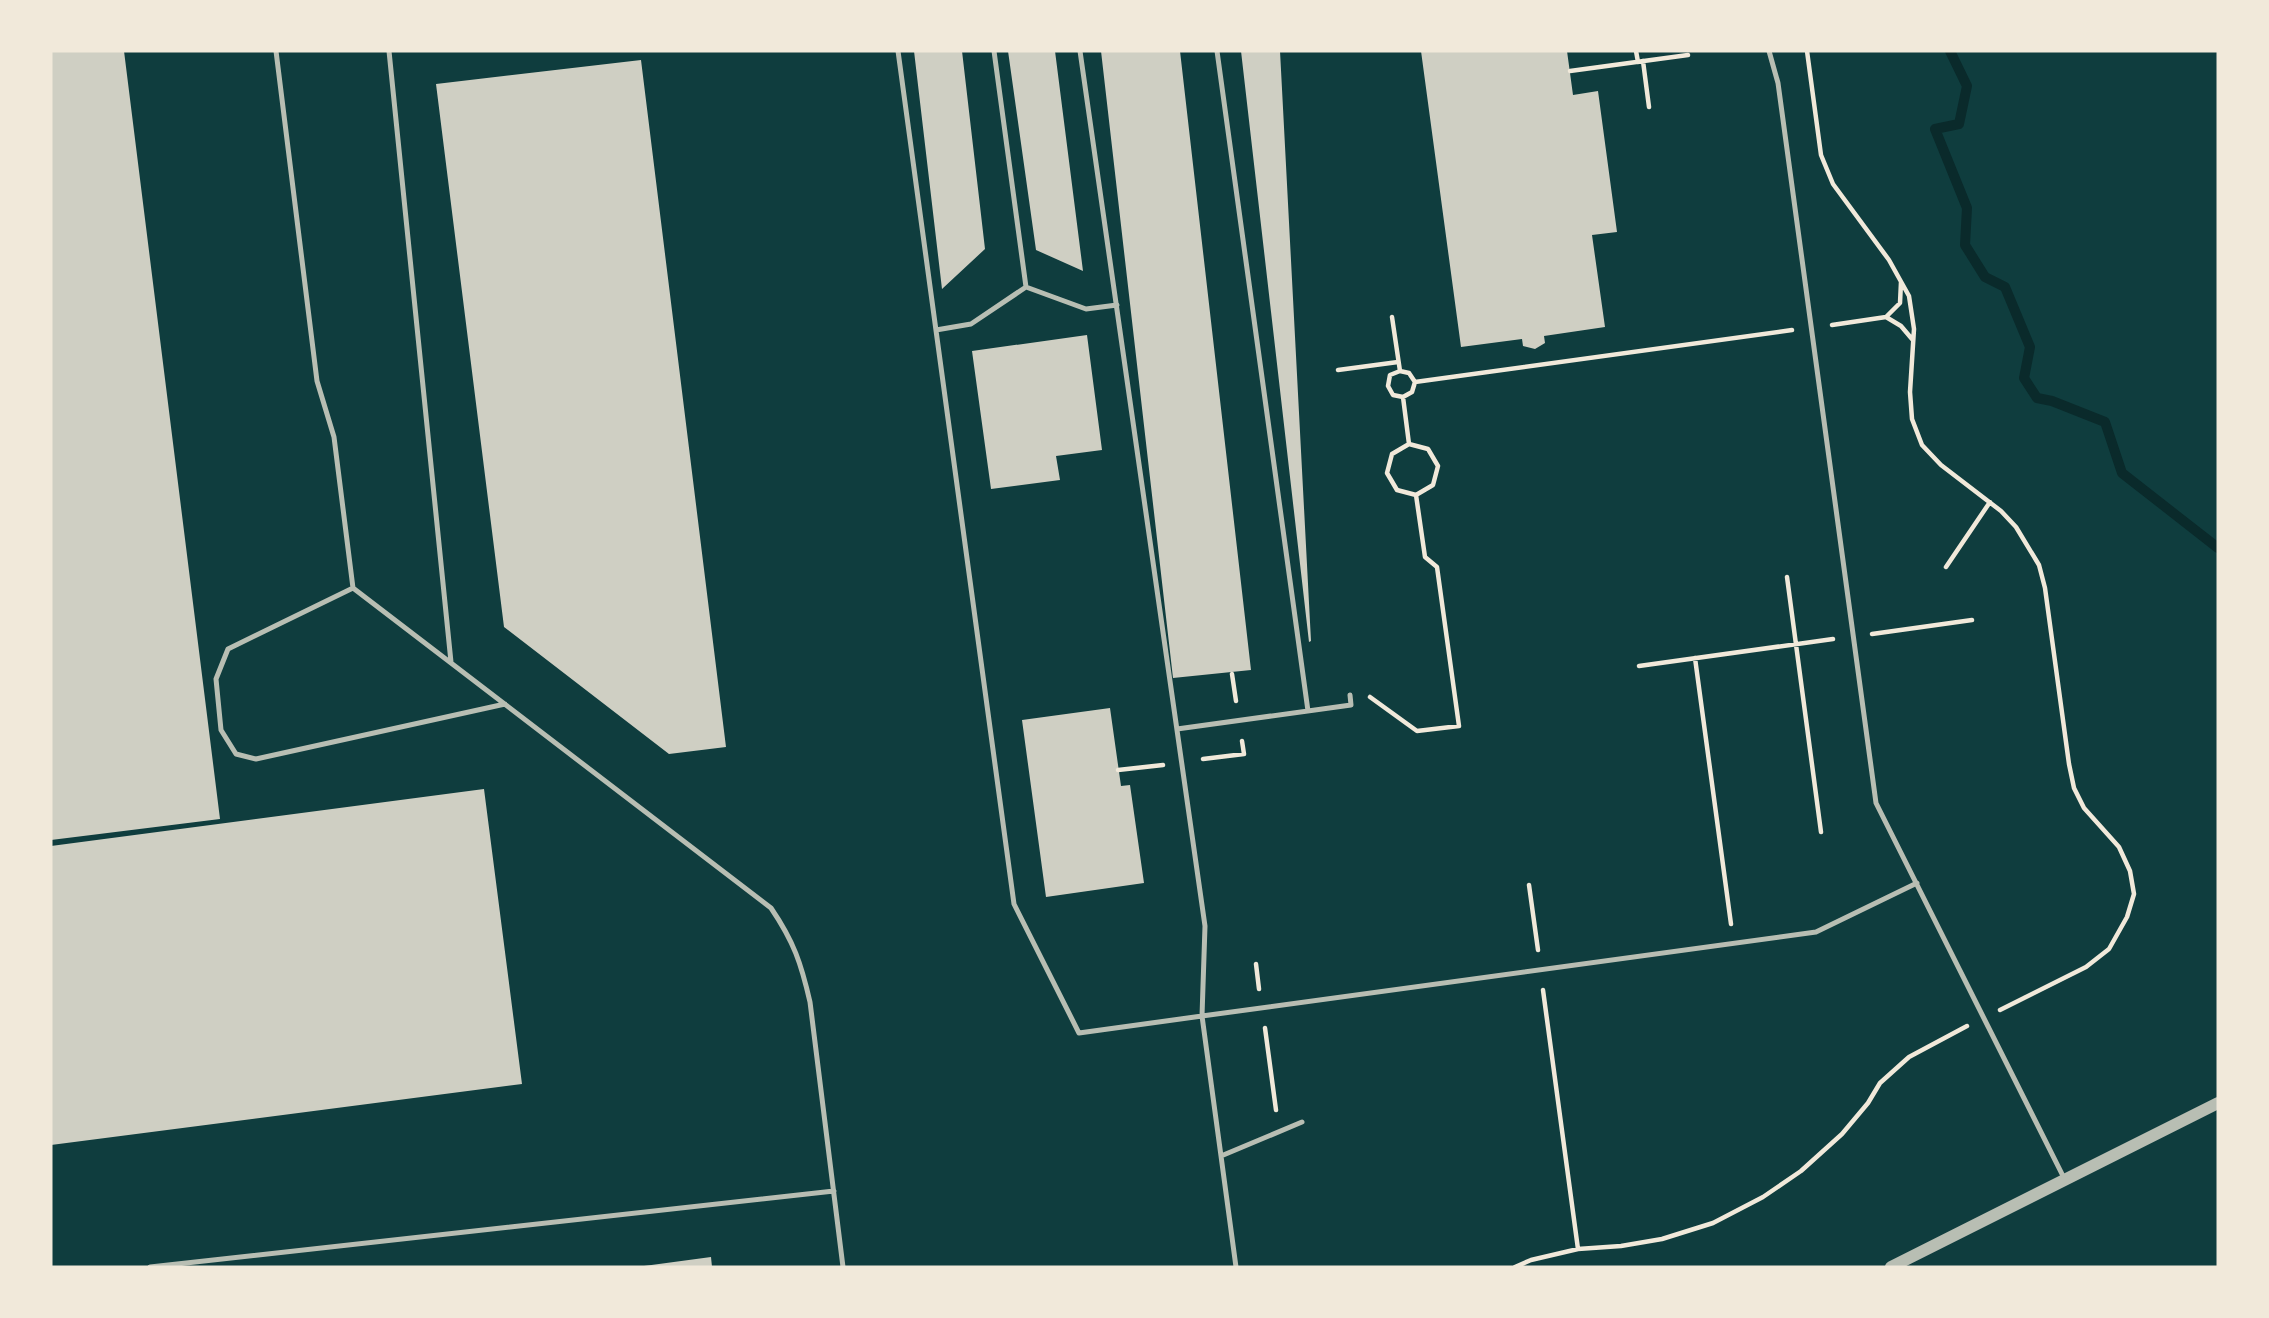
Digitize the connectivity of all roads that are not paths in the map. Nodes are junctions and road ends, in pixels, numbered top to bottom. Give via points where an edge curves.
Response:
1 (276, 51) edge
2 (389, 51) edge
3 (898, 51) edge
4 (994, 51) edge
5 (1080, 51) edge
6 (1217, 51) edge
7 (1769, 51) edge
8 (1026, 287) junction
9 (1116, 304) junction
10 (936, 330) junction
11 (353, 588) junction
12 (451, 662) junction
13 (1350, 695) road end
14 (505, 705) junction
15 (1308, 711) junction
16 (1177, 729) junction
17 (1917, 883) junction
18 (1202, 1016) junction
19 (2218, 1103) edge
20 (1302, 1122) dead end
21 (1221, 1156) junction
22 (2065, 1180) junction
23 (834, 1191) junction
24 (150, 1267) edge
25 (843, 1267) edge
26 (1236, 1267) edge
27 (1891, 1267) edge

1 - 11 lane via 317,381 334,437
2 - 12 lane
3 - 10 lane
4 - 8 lane
5 - 9 lane
6 - 15 lane
7 - 17 lane via 1778,83 1876,803
8 - 9 lane via 1086,309
8 - 10 lane via 971,324
9 - 16 lane
10 - 18 lane via 1014,904 1079,1033
11 - 12 lane
11 - 14 lane via 228,649 216,679 221,730 236,754 256,759
12 - 14 lane
13 - 15 lane via 1351,705
14 - 23 lane via 771,908 790,935 810,1002
15 - 16 lane
16 - 18 lane via 1205,926
17 - 18 lane via 1816,932
17 - 22 lane
18 - 21 lane
19 - 22 street
20 - 21 lane
21 - 26 lane
22 - 27 street
23 - 24 lane
23 - 25 lane

